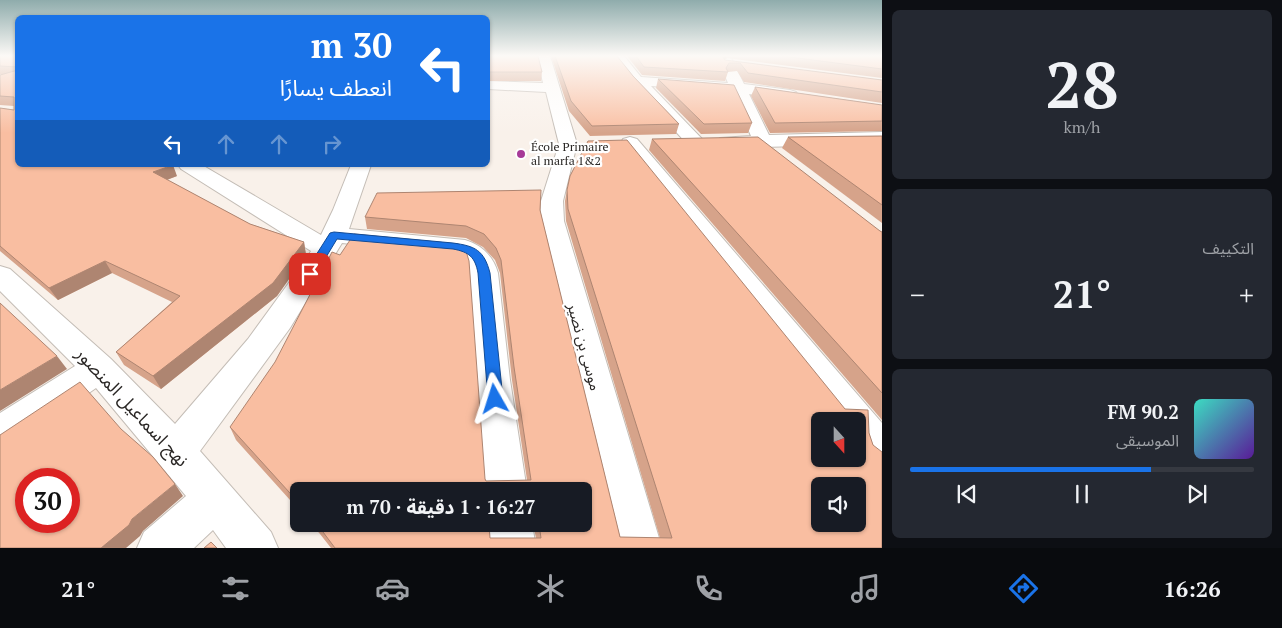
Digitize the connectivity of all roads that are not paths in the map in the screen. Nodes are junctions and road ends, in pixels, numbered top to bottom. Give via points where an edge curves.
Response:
1 (549, 82) edge
2 (637, 82) joint
3 (734, 82) edge
4 (490, 85) edge
5 (551, 88) junction
6 (737, 88) junction
7 (804, 97) edge
8 (882, 138) edge
9 (830, 140) junction
10 (761, 141) junction
11 (696, 142) junction
12 (882, 158) edge
13 (782, 159) edge
14 (192, 167) edge
15 (360, 167) edge
16 (330, 242) junction
17 (5, 286) edge
18 (99, 368) junction
19 (849, 412) edge
20 (866, 433) edge
21 (0, 434) edge
22 (176, 452) junction
23 (882, 452) edge
24 (505, 482) edge
25 (214, 500) junction
26 (511, 532) edge
27 (160, 548) edge
28 (255, 548) edge
29 (513, 548) edge
30 (639, 548) edge

1 - 5 street
2 - 6 street
2 - 11 street
3 - 6 street
4 - 5 street
5 - 30 street, موسى بن نصير via 577,144 552,201 552,221
6 - 7 street
6 - 10 street
8 - 9 street
9 - 10 street
9 - 12 street
10 - 11 street
10 - 13 street
11 - 19 street via 640,143
14 - 16 street
15 - 16 street
16 - 22 street via 248,363
16 - 24 street via 466,248 476,254 484,273
17 - 18 street, نهج اسماعيل المنصور
18 - 21 street
18 - 22 street, نهج اسماعيل المنصور
20 - 23 street
22 - 25 street, نهج اسماعيل المنصور
25 - 27 street
25 - 28 street, نهج اسماعيل المنصور
26 - 29 street

